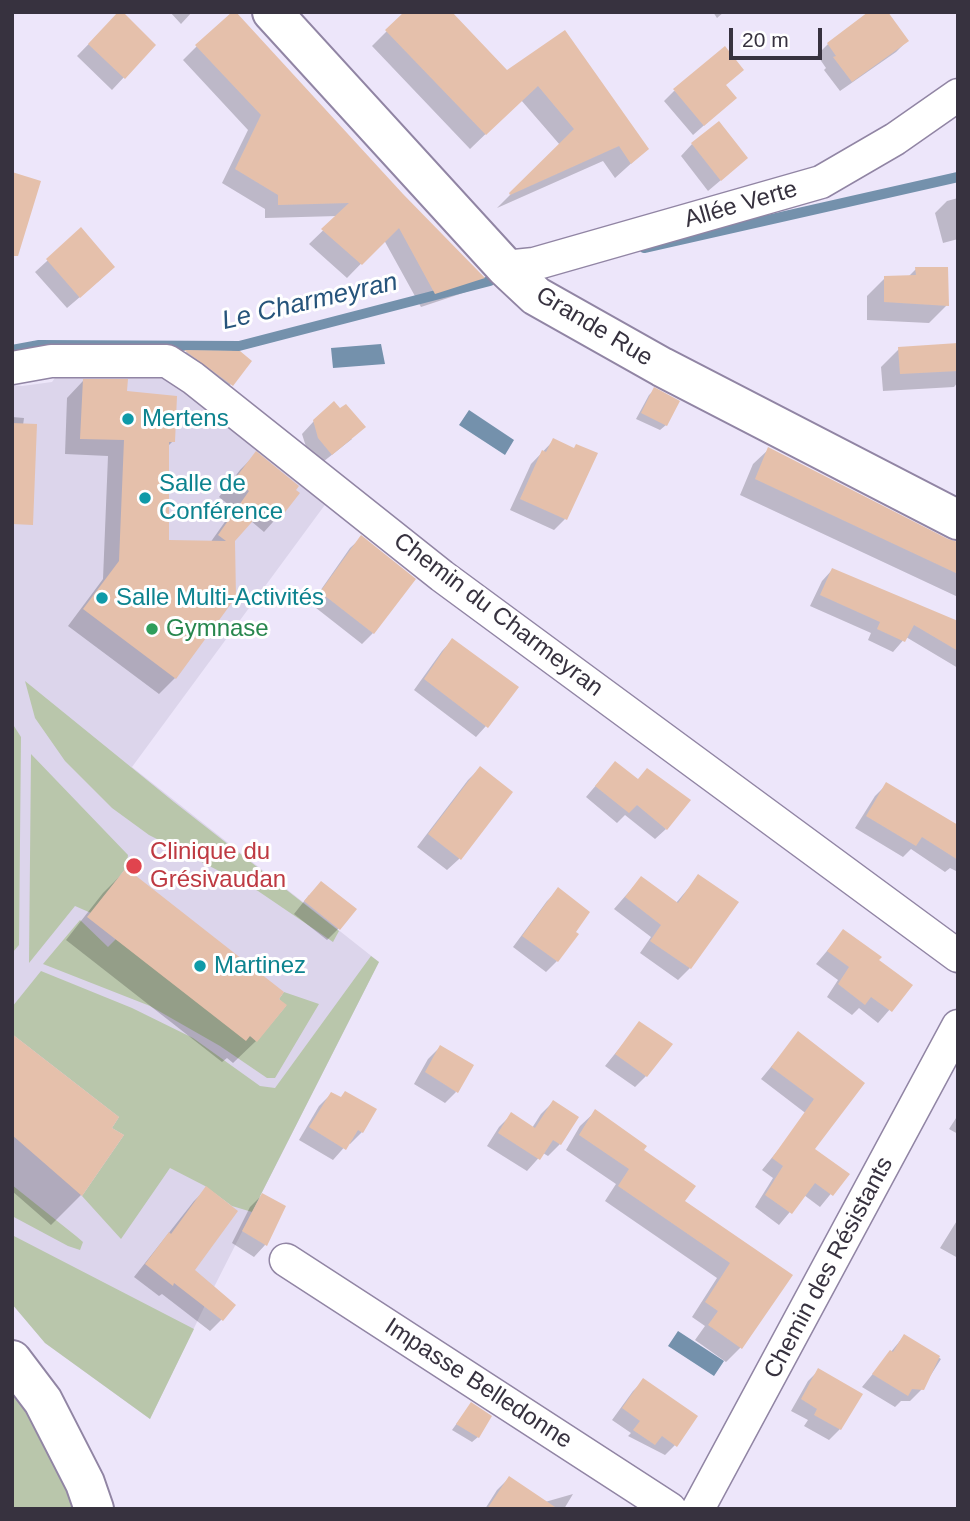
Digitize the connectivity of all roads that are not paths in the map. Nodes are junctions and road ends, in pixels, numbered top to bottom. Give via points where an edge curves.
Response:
1 (272, 12) edge
2 (958, 95) edge
3 (505, 267) junction
4 (12, 368) edge
5 (958, 520) edge
6 (958, 956) edge
7 (958, 1026) edge
8 (286, 1260) dead end
9 (12, 1360) edge
10 (94, 1509) edge
11 (670, 1509) edge
12 (698, 1509) edge

1 - 3 street, Grande Rue
2 - 3 street, Allée Verte via 821,182 534,264
3 - 5 street, Grande Rue via 536,296 662,367
4 - 6 street, Chemin du Charmeyran via 51,361 166,361 442,576
7 - 12 street, Chemin des Résistants
8 - 11 street, Impasse Belledonne
9 - 10 street via 43,1401

